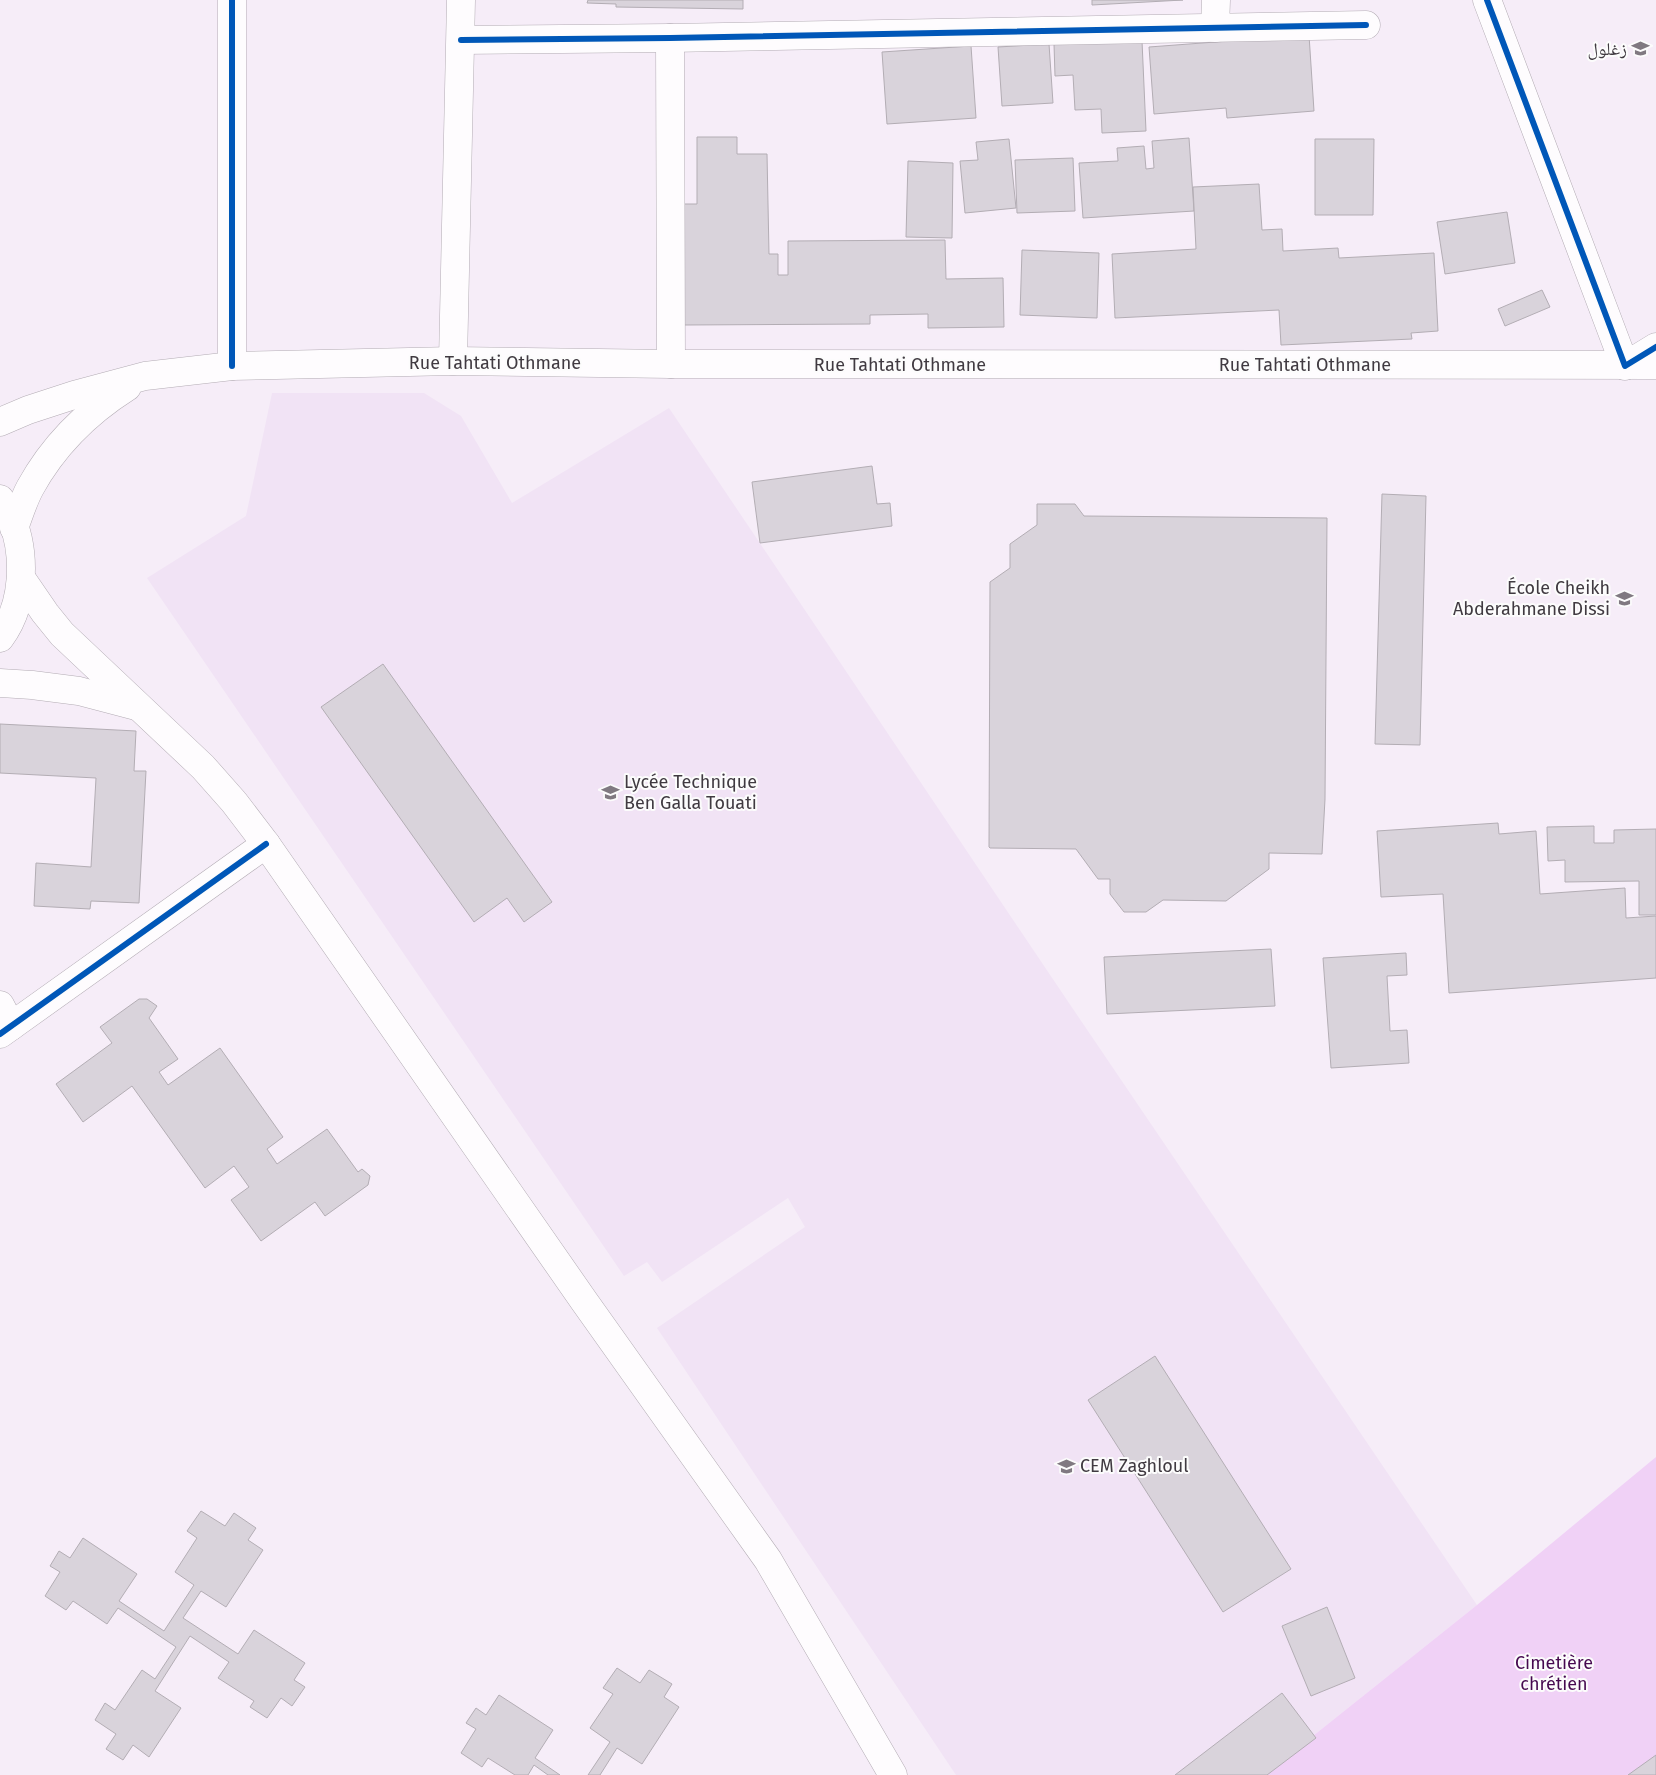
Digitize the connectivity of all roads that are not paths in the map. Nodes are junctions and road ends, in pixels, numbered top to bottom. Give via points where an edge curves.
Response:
1 (232, 0) edge
2 (461, 0) edge
3 (1216, 0) edge
4 (1487, 0) edge
5 (1366, 24) dead end
6 (1215, 28) junction
7 (670, 38) junction
8 (461, 40) junction
9 (1656, 347) edge
10 (453, 361) junction
11 (672, 364) junction
12 (1656, 365) edge
13 (232, 366) junction
14 (1625, 366) junction
15 (145, 376) junction
16 (0, 422) edge
17 (0, 499) edge
18 (14, 528) junction
19 (21, 578) junction
20 (0, 638) edge
21 (0, 683) edge
22 (140, 707) junction
23 (266, 844) junction
24 (4, 1022) edge
25 (893, 1775) edge

1 - 13 main road
2 - 8 main road
3 - 6 main road
4 - 14 main road
5 - 6 main road
6 - 7 main road
7 - 8 main road
7 - 11 main road
8 - 10 main road
9 - 14 main road
10 - 11 main road, Rue Tahtati Othmane
10 - 13 main road, Rue Tahtati Othmane
11 - 14 main road, Rue Tahtati Othmane
12 - 14 main road, Rue Tahtati Othmane
13 - 15 main road, Rue Tahtati Othmane
15 - 16 main road, Rue Tahtati Othmane via 74,395
15 - 18 main road via 109,398 78,424 50,455 29,490
17 - 18 main road
18 - 19 main road via 20,552
19 - 20 main road via 16,605
19 - 22 main road via 62,634
21 - 22 main road via 79,691
22 - 23 main road via 203,767
23 - 24 main road
23 - 25 main road via 768,1560

